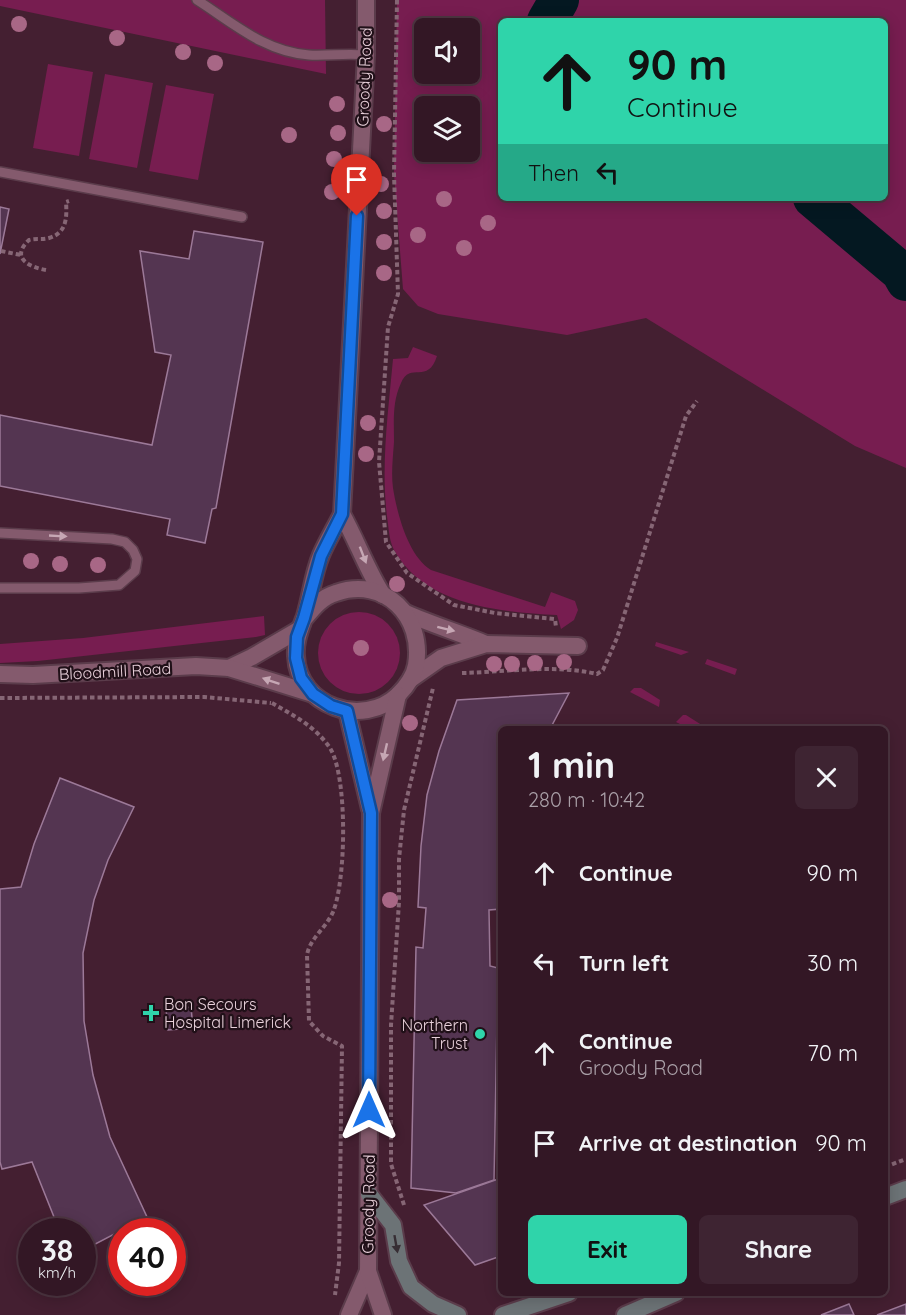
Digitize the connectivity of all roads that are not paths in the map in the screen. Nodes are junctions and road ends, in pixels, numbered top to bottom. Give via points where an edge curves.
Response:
1 (197, 0) edge
2 (366, 0) edge
3 (366, 55) junction
4 (0, 172) edge
5 (242, 217) dead end
6 (342, 514) junction
7 (0, 533) edge
8 (0, 588) edge
9 (383, 595) junction
10 (406, 613) junction
11 (302, 623) junction
12 (486, 644) junction
13 (578, 646) dead end
14 (229, 668) junction
15 (0, 674) edge
16 (411, 679) junction
17 (313, 694) junction
18 (398, 695) junction
19 (347, 711) junction
20 (371, 813) junction
21 (906, 1189) edge
22 (369, 1194) junction
23 (888, 1196) edge
24 (368, 1271) junction
25 (560, 1296) edge
26 (669, 1296) edge
27 (349, 1315) edge
28 (383, 1315) edge
29 (458, 1315) edge
30 (503, 1315) edge
31 (625, 1315) edge

1 - 3 lane via 271,47 309,55
2 - 3 street, Groody Road
3 - 6 street, Groody Road
4 - 5 lane
6 -> 9 street
6 - 11 street via 321,556
7 -> 8 lane via 112,539 134,549 137,559 135,570 119,585
9 - 10 street
9 - 11 street via 354,589 335,593 318,603
10 -> 12 street
10 - 16 street via 419,650
11 - 14 street via 262,652
11 - 17 street via 296,658 301,678
12 - 13 street
12 - 16 street via 441,658
14 - 15 street, Bloodmill Road
17 -> 14 street, Bloodmill Road
16 - 18 street
17 - 19 street
18 - 19 street via 371,710
18 -> 20 street
19 - 20 street
20 - 22 street, Groody Road
21 - 23 main road
22 - 24 street, Groody Road
22 -> 29 main road via 393,1225 399,1261 411,1287 433,1304
24 - 27 street
24 - 28 street
25 - 30 main road
26 - 31 main road

